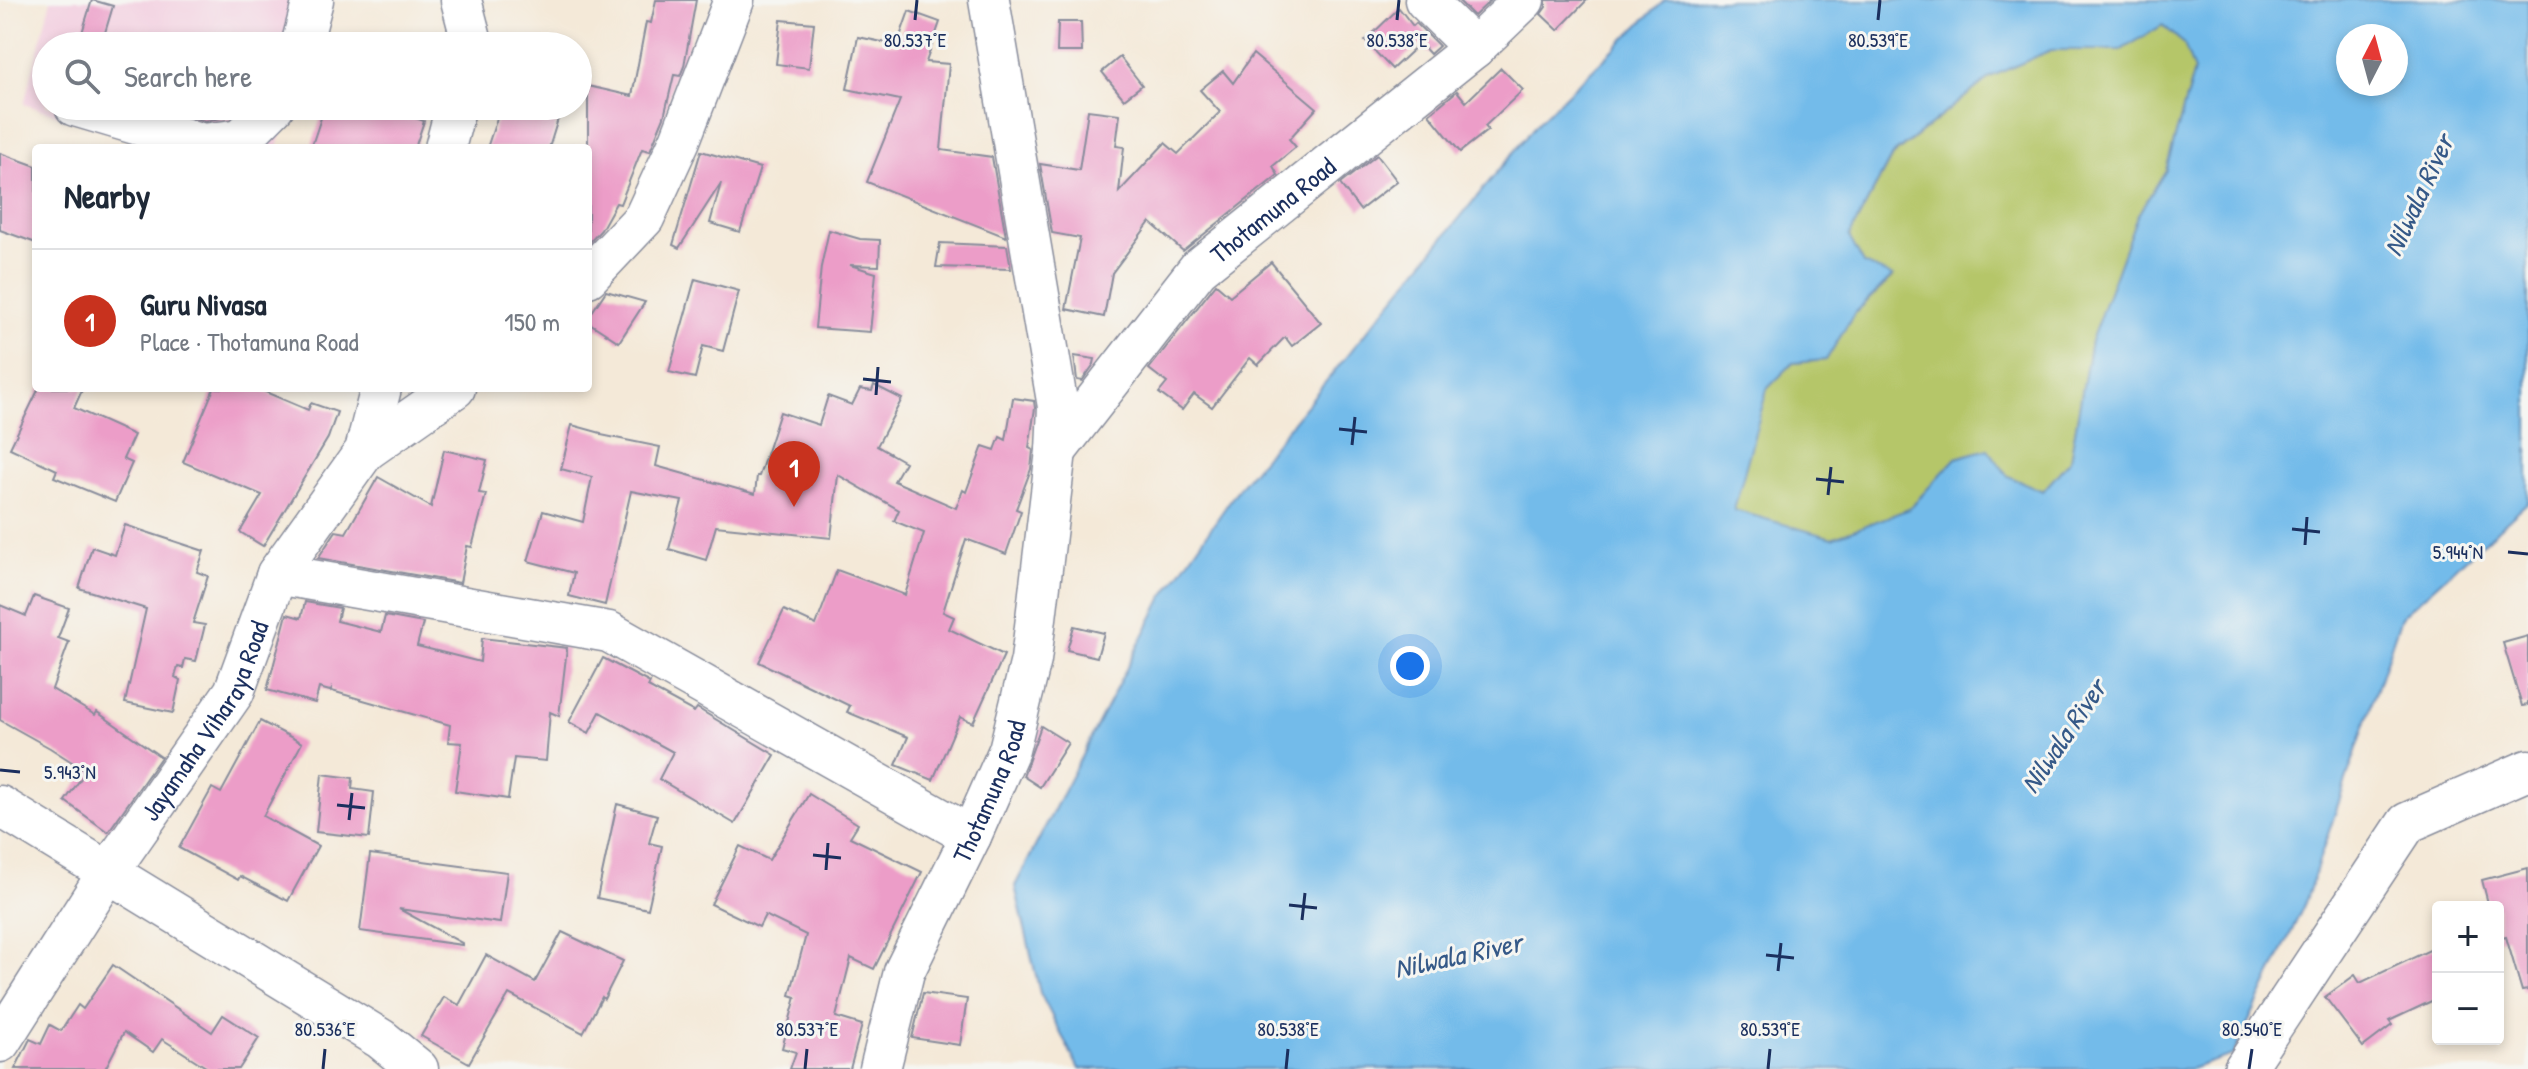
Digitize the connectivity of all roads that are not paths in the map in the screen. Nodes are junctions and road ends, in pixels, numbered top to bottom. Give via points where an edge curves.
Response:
1 (313, 0) edge
2 (461, 0) edge
3 (734, 0) edge
4 (989, 0) edge
5 (1425, 0) edge
6 (1524, 0) edge
7 (305, 32) edge
8 (469, 32) edge
9 (1474, 48) junction
10 (122, 120) edge
11 (260, 120) edge
12 (452, 120) edge
13 (203, 144) edge
14 (203, 144) edge
15 (446, 144) edge
16 (592, 273) edge
17 (380, 392) edge
18 (449, 392) edge
19 (365, 451) junction
20 (1056, 451) junction
21 (277, 574) junction
22 (2528, 770) edge
23 (0, 806) edge
24 (971, 836) junction
25 (109, 871) junction
26 (0, 1042) edge
27 (418, 1069) edge
28 (880, 1069) edge
29 (2244, 1069) edge

1 - 7 street
2 - 8 street
3 - 16 street via 644,218
4 - 20 street, Thotamuna Road via 1058,407
5 - 9 street
6 - 9 street, Thotamuna Road
9 - 20 street, Thotamuna Road via 1198,269
10 - 14 street
11 - 13 street via 241,139
12 - 15 street
17 - 19 street, Jayamaha Viharaya Road
18 - 19 street
19 - 21 street, Jayamaha Viharaya Road
20 - 24 street, Thotamuna Road via 1031,660 1009,750
21 - 24 street via 609,632
21 - 25 street, Jayamaha Viharaya Road via 234,692
22 - 29 street via 2407,823
23 - 25 street
24 - 28 street, Thotamuna Road via 904,972
25 - 26 street, Jayamaha Viharaya Road
25 - 27 street via 381,1039

